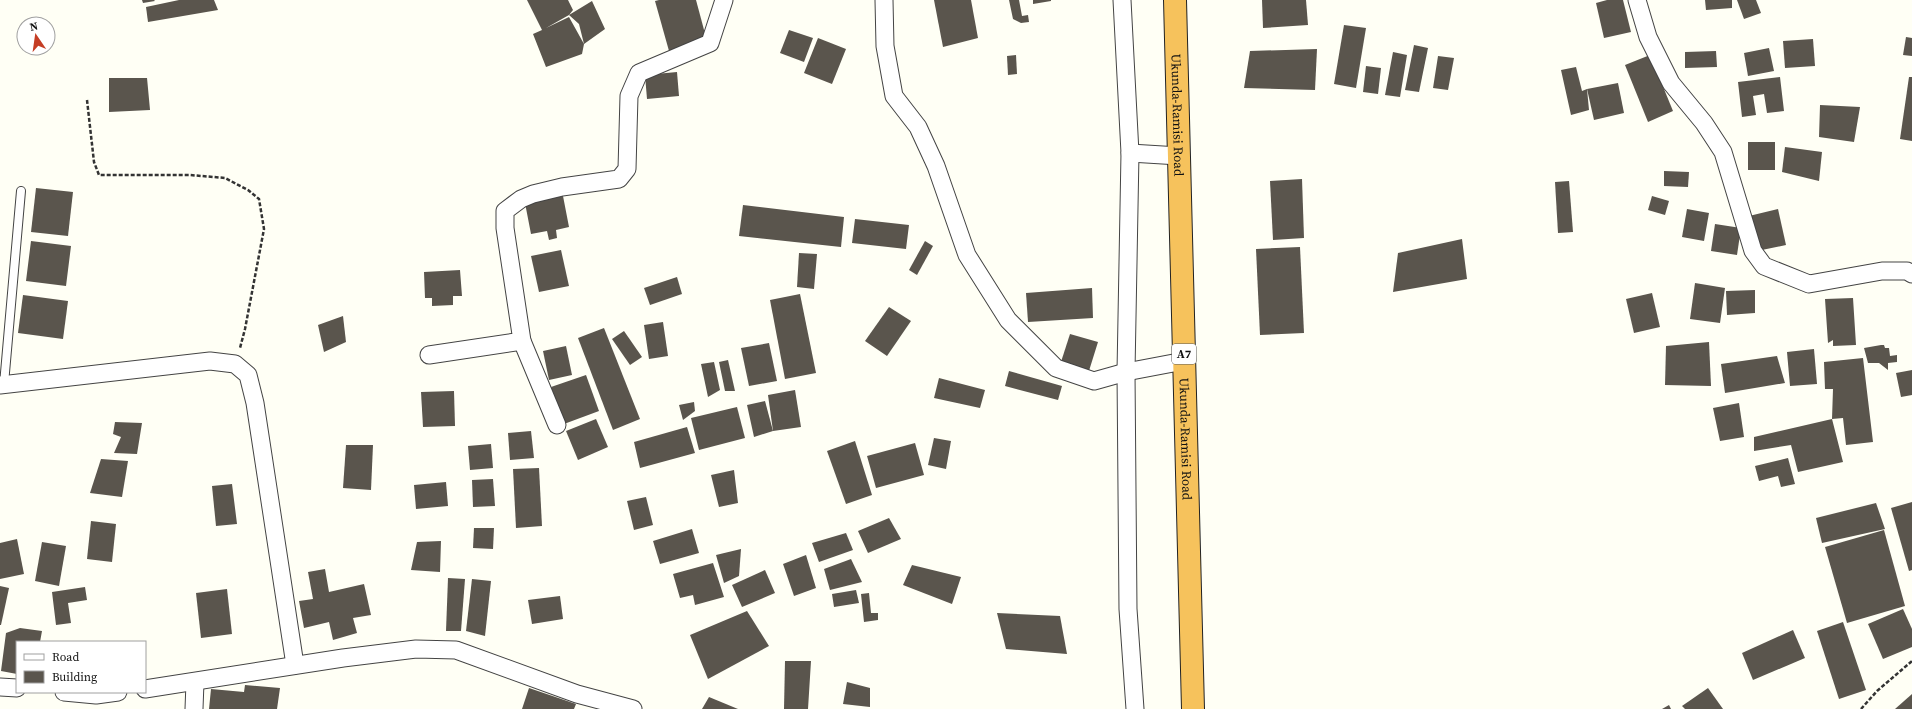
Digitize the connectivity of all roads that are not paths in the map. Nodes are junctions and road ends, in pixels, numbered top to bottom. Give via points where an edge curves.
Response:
1 (724, 0) edge
2 (884, 0) edge
3 (1122, 0) edge
4 (1175, 0) edge
5 (1637, 0) edge
6 (1130, 153) junction
7 (1179, 156) junction
8 (21, 191) dead end
9 (1912, 274) edge
10 (522, 340) junction
11 (429, 355) dead end
12 (1184, 361) junction
13 (1126, 372) junction
14 (2, 384) edge
15 (557, 425) dead end
16 (295, 665) junction
17 (194, 682) junction
18 (0, 687) edge
19 (16, 688) edge
20 (146, 689) edge
21 (75, 693) edge
22 (111, 693) edge
23 (194, 709) edge
24 (633, 709) edge
25 (1135, 709) edge
26 (1192, 709) edge

1 - 10 street via 710,43 639,73 629,96 627,169 618,179 533,194 505,211 505,228
2 - 13 street via 884,46 894,96 918,127 936,166 967,254 1008,320 1056,368 1094,381
3 - 6 street
4 - 7 highway, Ukunda-Ramisi Road / A7
5 - 9 street via 1648,37 1671,84 1704,123 1723,152 1753,251 1764,266 1808,284 1882,271 1907,271
6 - 7 street
6 - 13 street
7 - 12 highway, Ukunda-Ramisi Road / A7
8 - 14 lane
10 - 11 street
10 - 15 street
12 - 13 street
12 - 26 highway, Ukunda-Ramisi Road / A7
13 - 25 street via 1128,609
14 - 16 street via 210,361 235,364 248,375 255,403
16 - 17 street
16 - 24 street via 416,649 456,650 577,694
17 - 20 street
17 - 23 street
18 - 19 street
21 - 22 street

